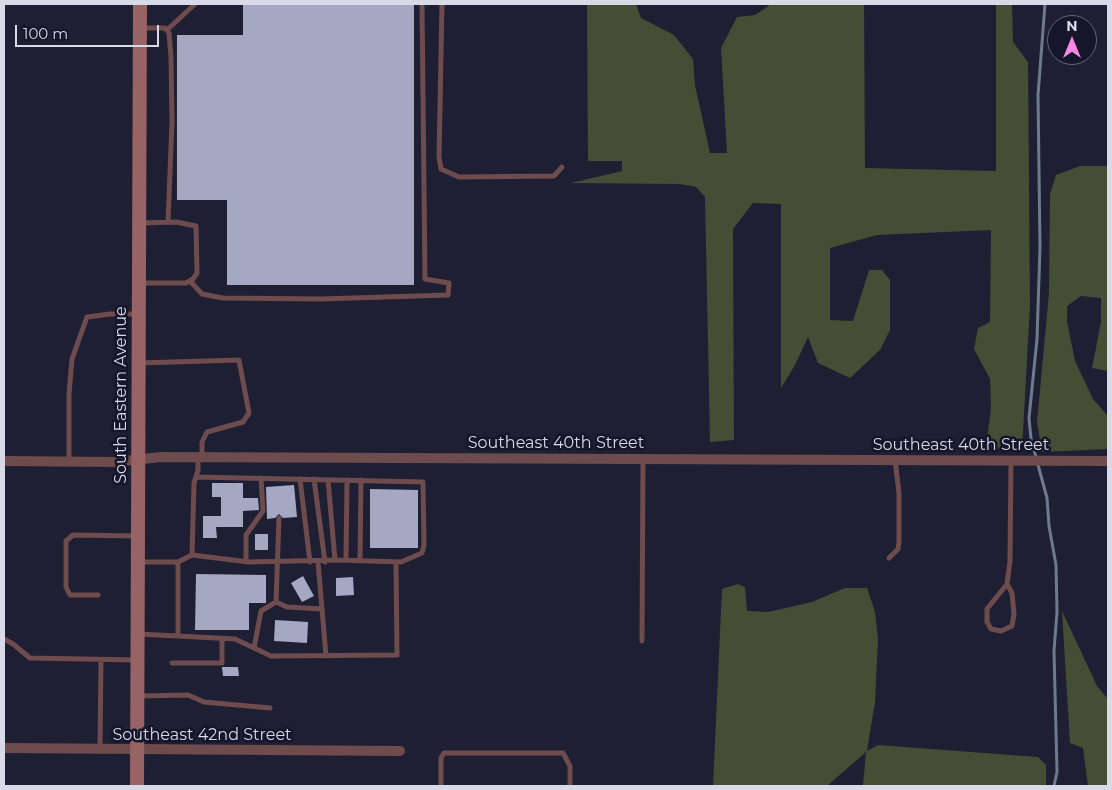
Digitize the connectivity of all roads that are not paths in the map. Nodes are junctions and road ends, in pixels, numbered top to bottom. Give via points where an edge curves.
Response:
1 (140, 4) edge
2 (195, 4) edge
3 (422, 4) edge
4 (442, 4) edge
5 (140, 28) junction
6 (167, 30) junction
7 (562, 167) dead end
8 (168, 222) junction
9 (139, 223) junction
10 (190, 281) junction
11 (139, 283) junction
12 (139, 314) junction
13 (139, 363) junction
14 (200, 457) junction
15 (138, 459) junction
16 (643, 459) junction
17 (4, 460) edge
18 (69, 460) junction
19 (895, 460) junction
20 (1011, 460) junction
21 (1108, 461) edge
22 (196, 477) junction
23 (261, 478) junction
24 (300, 479) junction
25 (314, 479) junction
26 (328, 480) junction
27 (347, 480) junction
28 (361, 480) junction
29 (279, 518) dead end
30 (138, 536) junction
31 (192, 555) junction
32 (889, 558) dead end
33 (335, 560) junction
34 (346, 560) junction
35 (360, 561) junction
36 (138, 562) junction
37 (178, 562) junction
38 (246, 562) junction
39 (279, 562) junction
40 (310, 562) junction
41 (318, 562) junction
42 (325, 562) junction
43 (396, 562) junction
44 (1008, 584) junction
45 (98, 595) dead end
46 (276, 602) junction
47 (322, 609) junction
48 (138, 634) junction
49 (178, 636) junction
50 (222, 638) junction
51 (4, 639) edge
52 (642, 641) dead end
53 (254, 648) junction
54 (326, 656) junction
55 (101, 660) junction
56 (137, 660) junction
57 (172, 663) dead end
58 (137, 696) junction
59 (270, 708) dead end
60 (4, 748) edge
61 (100, 749) junction
62 (137, 749) junction
63 (400, 751) dead end
64 (137, 786) edge
65 (441, 786) edge
66 (570, 786) edge

1 - 5 main road, South Eastern Avenue
2 - 6 lane
3 - 10 lane via 425,279 447,281 448,295 223,298 202,294
4 - 7 lane via 441,169 460,177 554,176
5 - 6 lane
5 - 9 main road, South Eastern Avenue
6 - 8 lane via 171,57
8 - 9 lane
8 - 10 lane via 194,224 197,228 197,273
9 - 11 main road, South Eastern Avenue
10 - 11 lane
11 - 12 main road, South Eastern Avenue
12 - 13 main road, South Eastern Avenue
12 - 18 lane via 90,315 85,320 72,359
13 - 14 lane via 239,360 249,413 244,422 207,432
13 - 15 main road, South Eastern Avenue
14 - 15 street, Southeast 40th Street
14 - 16 street, Southeast 40th Street
14 - 22 lane
15 - 18 street, Southeast 40th Street via 116,462
15 - 30 main road, South Eastern Avenue
16 - 19 street, Southeast 40th Street
16 - 52 lane
17 - 18 street, Southeast 40th Street
19 - 20 street, Southeast 40th Street
19 - 32 lane via 899,542 898,549
20 - 21 street, Southeast 40th Street
20 - 44 lane
22 - 23 lane
22 - 31 lane
23 - 24 lane
23 - 38 lane via 263,511 246,535
24 - 25 lane
24 - 40 lane
25 - 26 lane
25 - 42 lane
26 - 27 lane
26 - 33 lane
27 - 28 lane
27 - 34 lane
28 - 35 lane
28 - 43 lane via 423,482 422,553
29 - 39 lane
30 - 36 main road, South Eastern Avenue
30 - 45 lane via 73,535 66,541 66,587 70,595
31 - 37 lane
31 - 38 lane
33 - 34 lane
33 - 42 lane
34 - 35 lane
35 - 43 lane
36 - 37 lane
36 - 48 main road, South Eastern Avenue
37 - 49 lane
38 - 39 lane
39 - 40 lane
39 - 46 lane
40 - 41 lane
41 - 42 lane
41 - 47 lane
43 - 54 lane via 397,654
44 - 44 lane via 988,609 987,622 991,629 1001,631 1012,626 1014,614
46 - 47 lane via 287,607
46 - 53 lane via 261,611
47 - 54 lane
48 - 49 lane
48 - 56 main road, South Eastern Avenue
49 - 50 lane
50 - 53 lane via 234,639
50 - 57 lane via 222,663
51 - 55 lane via 30,658
53 - 54 lane via 271,656
55 - 56 lane
55 - 61 lane
56 - 58 main road, South Eastern Avenue
58 - 59 lane via 188,696 204,702
58 - 62 main road, South Eastern Avenue
60 - 61 street, Southeast 42nd Street
61 - 62 street, Southeast 42nd Street
62 - 63 street, Southeast 42nd Street
62 - 64 main road, South Eastern Avenue
65 - 66 lane via 444,752 563,753 570,766

